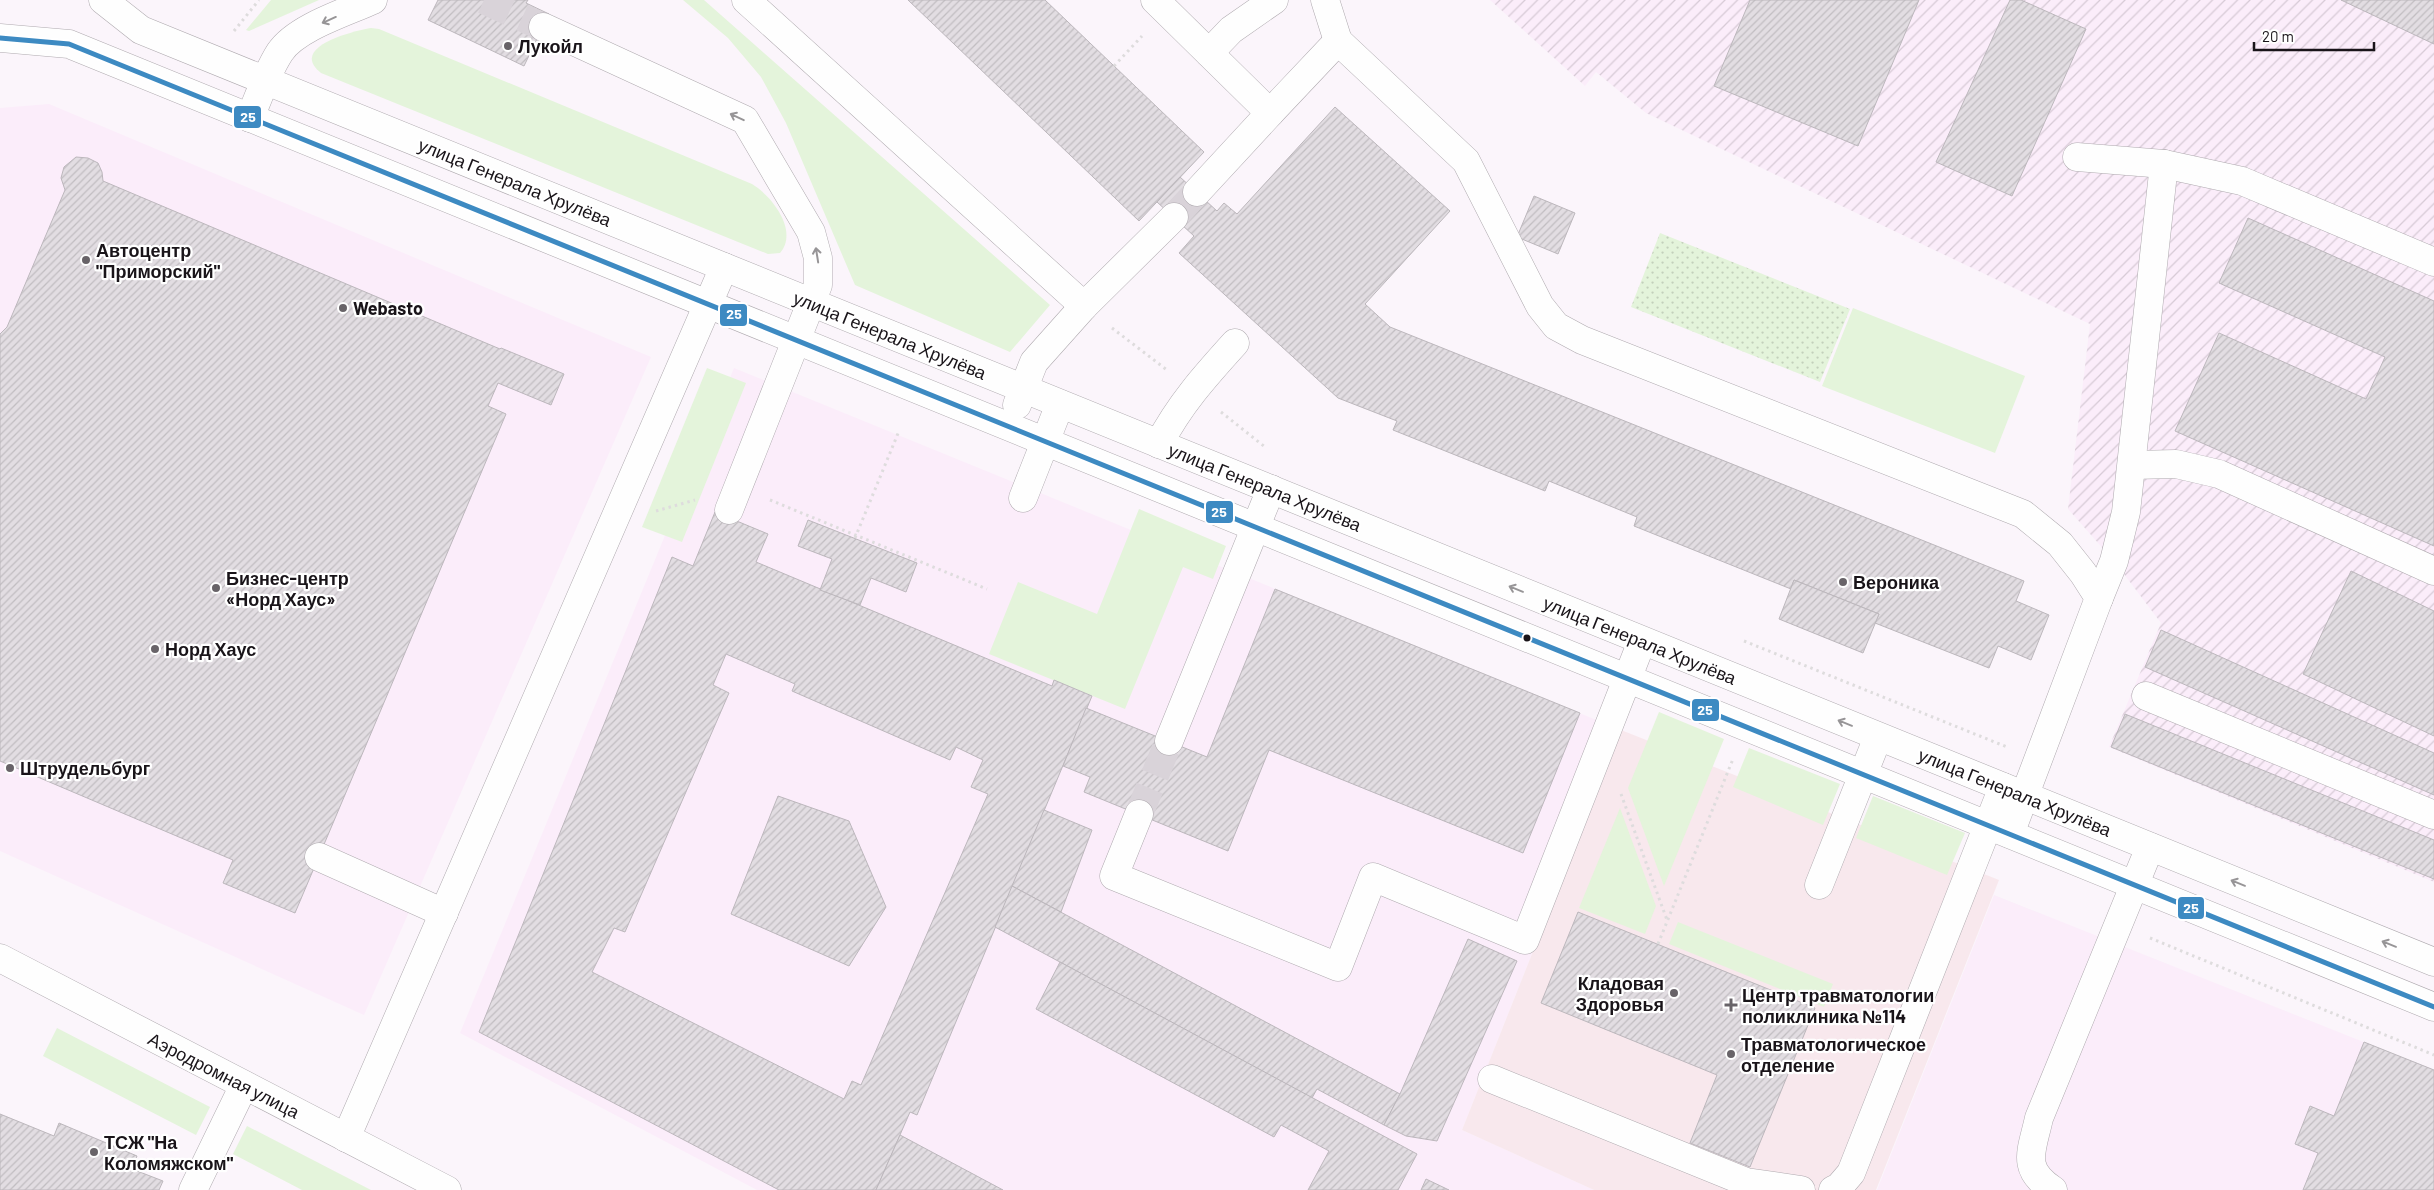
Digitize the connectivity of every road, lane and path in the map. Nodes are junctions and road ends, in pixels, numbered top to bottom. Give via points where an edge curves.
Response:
1 (103, 0) edge
2 (259, 0) edge
3 (374, 0) edge
4 (746, 0) edge
5 (1155, 0) edge
6 (1274, 0) edge
7 (1325, 0) edge
8 (543, 27) tunnel mouth
9 (233, 31) dead end
10 (0, 38) edge
11 (1338, 41) junction
12 (1209, 52) junction
13 (276, 85) junction
14 (1270, 113) junction
15 (261, 122) junction
16 (2077, 157) dead end
17 (2164, 164) junction
18 (1197, 192) tunnel mouth
19 (1174, 217) tunnel mouth
20 (2434, 262) edge
21 (724, 267) junction
22 (811, 302) junction
23 (708, 304) junction
24 (1084, 306) junction
25 (796, 340) junction
26 (1235, 343) dead end
27 (1023, 389) junction
28 (1192, 390) junction
29 (1060, 404) junction
30 (1008, 426) junction
31 (899, 431) dead end
32 (1045, 442) junction
33 (1159, 444) junction
34 (1269, 449) dead end
35 (2132, 465) junction
36 (1270, 489) junction
37 (733, 498) junction
38 (1023, 498) dead end
39 (650, 513) dead end
40 (1255, 527) junction
41 (856, 537) junction
42 (2434, 571) edge
43 (987, 589) dead end
44 (2099, 598) junction
45 (1736, 638) dead end
46 (1642, 641) junction
47 (1626, 678) junction
48 (2146, 696) dead end
49 (1878, 736) junction
50 (1602, 739) junction
51 (1169, 741) tunnel mouth
52 (1734, 758) dead end
53 (2039, 760) junction
54 (1863, 775) junction
55 (2014, 792) junction
56 (1139, 814) tunnel mouth
57 (2434, 816) edge
58 (1999, 830) junction
59 (2150, 847) junction
60 (319, 857) dead end
61 (2135, 885) junction
62 (1820, 886) dead end
63 (444, 913) junction
64 (1667, 921) junction
65 (2118, 924) junction
66 (1658, 944) dead end
67 (0, 958) edge
68 (2434, 962) edge
69 (2434, 1007) edge
70 (2434, 1055) edge
71 (1492, 1079) dead end
72 (244, 1085) junction
73 (346, 1138) junction
74 (193, 1190) edge
75 (447, 1190) edge
76 (1800, 1190) edge
77 (1833, 1190) edge
78 (2053, 1190) edge

1 - 13 street, улица Генерала Хрулёва via 141,30
2 - 9 path
3 -> 13 street via 302,32 281,50
4 - 24 street
5 - 12 street
6 - 12 street via 1231,30
7 - 11 street
22 -> 8 street via 818,285 818,258 812,232 745,120
10 - 15 street via 69,44
11 - 14 street
11 - 44 street via 1466,160 1540,306 1556,326 1582,340 2023,514 2060,544
12 - 14 street
13 - 15 street
13 - 21 street, улица Генерала Хрулёва
14 - 18 street
15 - 23 street
16 - 17 street
17 - 20 street via 2242,181
17 - 35 street
19 - 24 street
21 - 22 street, улица Генерала Хрулёва
21 - 23 street
22 - 25 street
22 - 27 street, улица Генерала Хрулёва
23 - 25 street
23 - 63 street
24 - 27 street via 1034,362
24 - 28 path
25 - 30 street
25 - 37 street
26 - 28 street
27 - 29 street, улица Генерала Хрулёва
27 - 30 street
28 - 33 street
28 - 34 path
29 - 32 street
29 - 33 street, улица Генерала Хрулёва
30 - 32 street
31 - 41 path
32 - 38 street
32 - 40 street
33 - 36 street, улица Генерала Хрулёва
35 - 42 street via 2176,464 2219,474
35 - 44 street via 2114,561
36 - 40 street
46 -> 36 street, улица Генерала Хрулёва
37 - 39 path
37 - 41 path
40 - 47 street
40 - 51 street
41 - 43 path
44 - 53 street
45 - 53 path
46 - 47 street
49 -> 46 street, улица Генерала Хрулёва
47 - 50 street
47 - 54 street
48 - 57 street
49 - 54 street
49 - 55 street, улица Генерала Хрулёва
50 - 56 street via 1525,940 1373,877 1338,967 1114,876
50 - 64 path
52 - 64 path
53 - 55 street
54 - 58 street
54 - 62 street
55 - 58 street
55 - 59 street, улица Генерала Хрулёва
58 - 61 street
58 - 77 street via 1851,1173
59 - 61 street
68 -> 59 street, улица Генерала Хрулёва
60 - 63 street
61 - 65 street
61 - 69 street
63 - 73 street
64 - 66 path
65 - 70 path
65 - 78 street via 2039,1118 2030,1158 2032,1170
67 - 72 street, Аэродромная улица
71 - 76 street via 1746,1182
72 - 73 street, Аэродромная улица
72 - 74 street
73 - 75 street, Аэродромная улица

